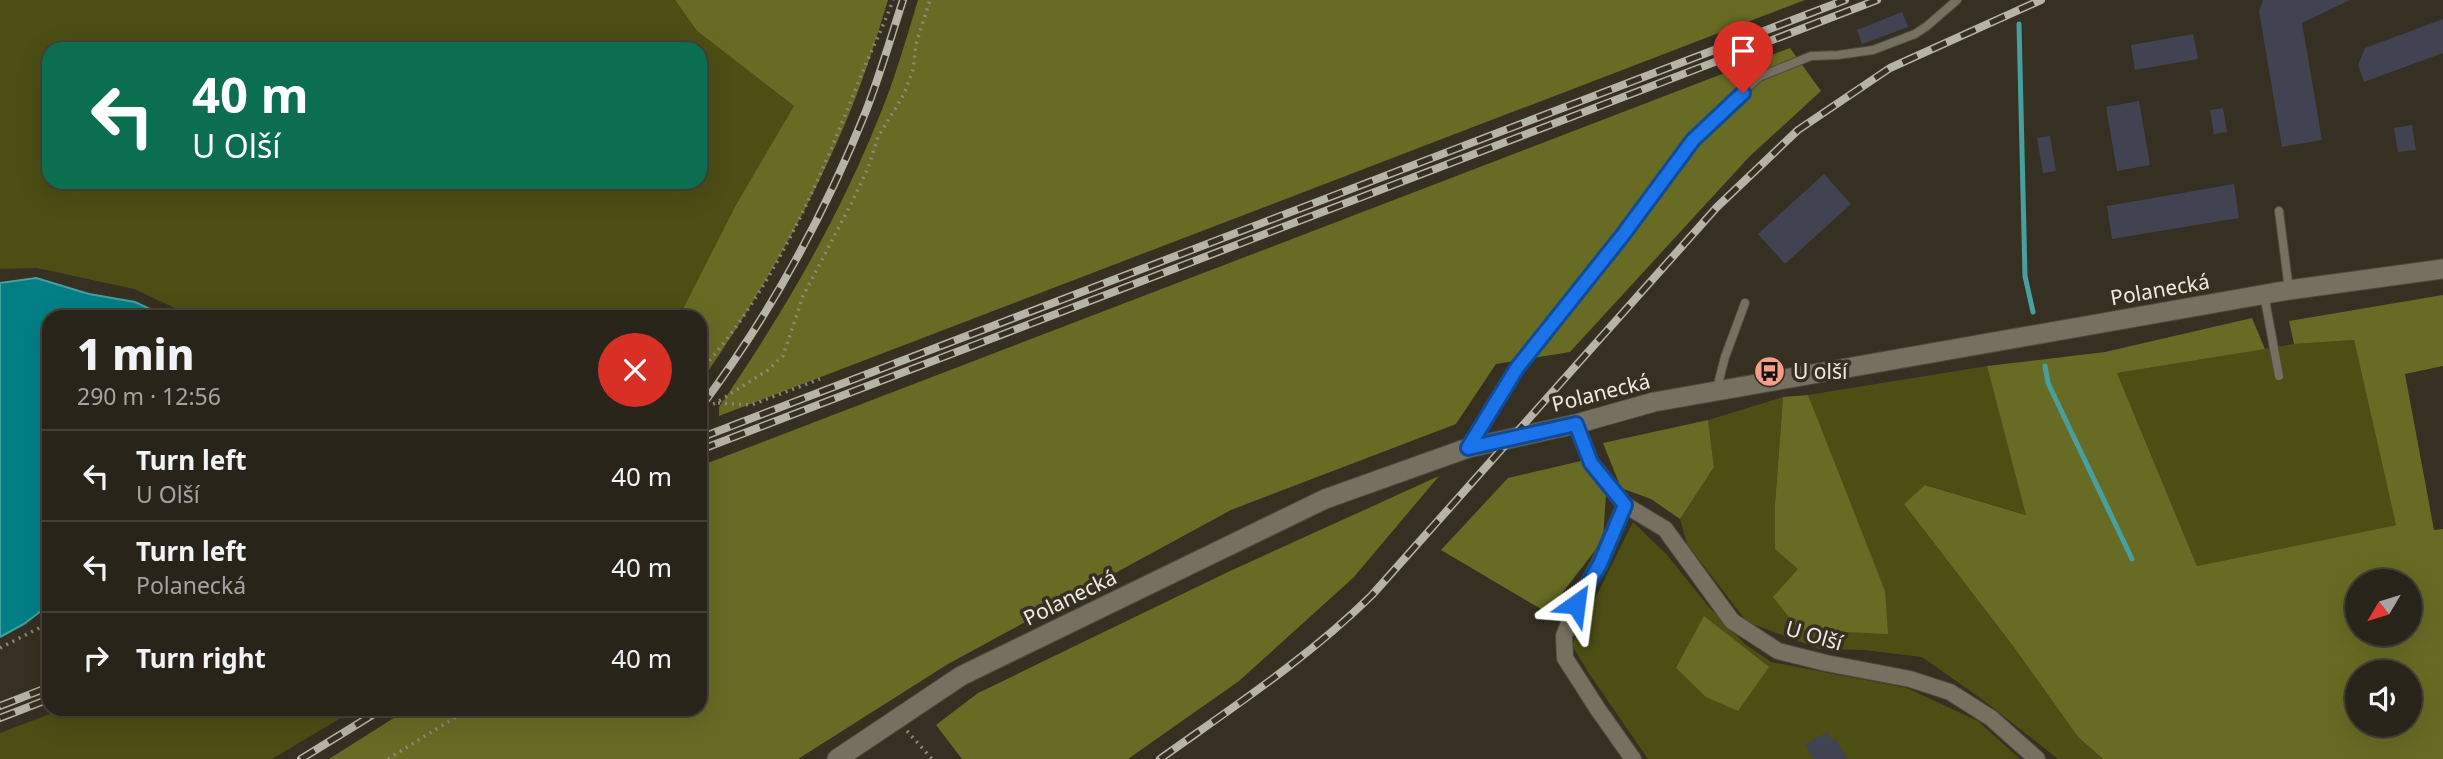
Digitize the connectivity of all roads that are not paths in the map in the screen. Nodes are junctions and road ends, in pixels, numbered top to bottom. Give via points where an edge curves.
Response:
1 (1956, 0) edge
2 (2279, 211) dead end
3 (2443, 269) edge
4 (2289, 290) junction
5 (2264, 294) junction
6 (1745, 303) dead end
7 (2279, 376) dead end
8 (1717, 391) junction
9 (1576, 424) junction
10 (1468, 448) junction
11 (1625, 505) junction
12 (836, 759) edge
13 (1633, 759) edge
14 (2037, 759) edge

1 - 10 lane via 1915,34 1873,50 1811,56 1759,77 1693,140 1517,368
2 - 4 lane
3 - 4 street, Polanecká
4 - 5 street, Polanecká
5 - 7 lane
5 - 8 street, Polanecká
6 - 8 lane via 1724,356
8 - 9 street, Polanecká via 1654,402
9 - 10 street, Polanecká
9 - 11 street, U Olší via 1591,463
10 - 12 street, Polanecká via 1325,499 961,676
11 - 13 street via 1564,636 1566,658
11 - 14 street, U Olší via 1665,529 1732,621 1778,651 1950,692 1991,718

